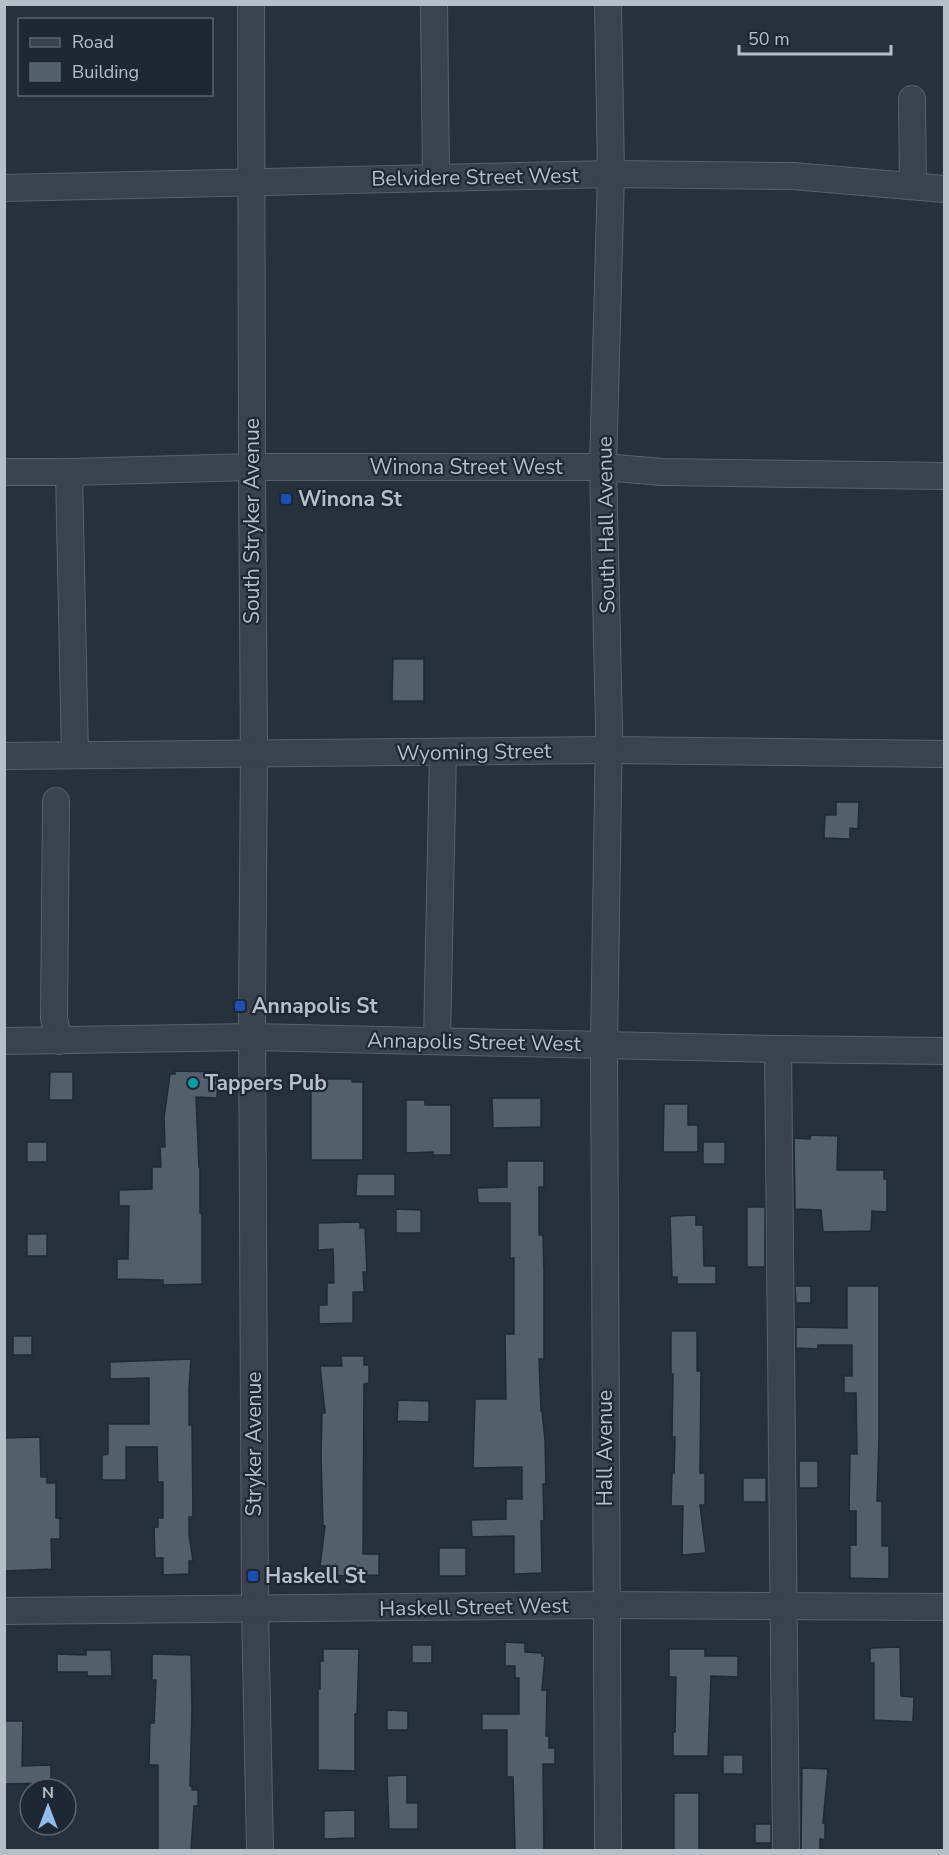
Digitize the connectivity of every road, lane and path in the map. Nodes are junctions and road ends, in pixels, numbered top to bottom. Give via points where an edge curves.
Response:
1 (251, 4) edge
2 (434, 4) edge
3 (608, 4) edge
4 (912, 99) dead end
5 (611, 174) junction
6 (436, 178) junction
7 (251, 181) junction
8 (913, 186) junction
9 (4, 188) edge
10 (945, 189) edge
11 (252, 467) junction
12 (603, 467) junction
13 (4, 472) edge
14 (69, 472) junction
15 (936, 476) edge
16 (609, 750) junction
17 (443, 752) junction
18 (254, 754) junction
19 (945, 754) edge
20 (75, 755) junction
21 (4, 756) edge
22 (56, 801) dead end
23 (252, 1037) junction
24 (4, 1041) edge
25 (59, 1041) junction
26 (437, 1041) junction
27 (604, 1045) junction
28 (778, 1049) junction
29 (945, 1051) edge
30 (606, 1605) junction
31 (784, 1606) junction
32 (945, 1607) edge
33 (255, 1610) junction
34 (4, 1611) edge
35 (260, 1851) edge
36 (608, 1851) edge
37 (786, 1851) edge

1 - 7 street, South Stryker Avenue
2 - 6 street
3 - 5 street, South Hall Avenue
4 - 8 street
5 - 6 street, Belvidere Street West
5 - 8 street, Belvidere Street West via 793,176
5 - 12 street, South Hall Avenue
6 - 7 street, Belvidere Street West
7 - 9 street, Belvidere Street West
7 - 11 street, South Stryker Avenue
8 - 10 street, Belvidere Street West
11 - 12 street, Winona Street West
11 - 14 street, Winona Street West
11 - 18 street, South Stryker Avenue
12 - 15 street, Winona Street West via 662,472
12 - 16 street, South Hall Avenue
13 - 14 street, Winona Street West
14 - 20 street
16 - 17 street, Wyoming Street
16 - 19 street, Wyoming Street
16 - 27 street, South Hall Avenue
17 - 18 street, Wyoming Street
17 - 26 street
18 - 20 street, Wyoming Street
18 - 23 street, South Stryker Avenue
20 - 21 street, Wyoming Street
22 - 25 street via 54,1018
23 - 25 street, Annapolis Street West
23 - 26 street, Annapolis Street West
23 - 33 street, Stryker Avenue
24 - 25 street, Annapolis Street West
26 - 27 street, Annapolis Street West
27 - 28 street, Annapolis Street West
27 - 30 street, Hall Avenue
28 - 29 street, Annapolis Street West
28 - 31 street
30 - 31 street, Haskell Street West
30 - 33 street, Haskell Street West
30 - 36 street, Hall Avenue
31 - 32 street, Haskell Street West
31 - 37 street
33 - 34 street, Haskell Street West
33 - 35 street, Stryker Avenue

